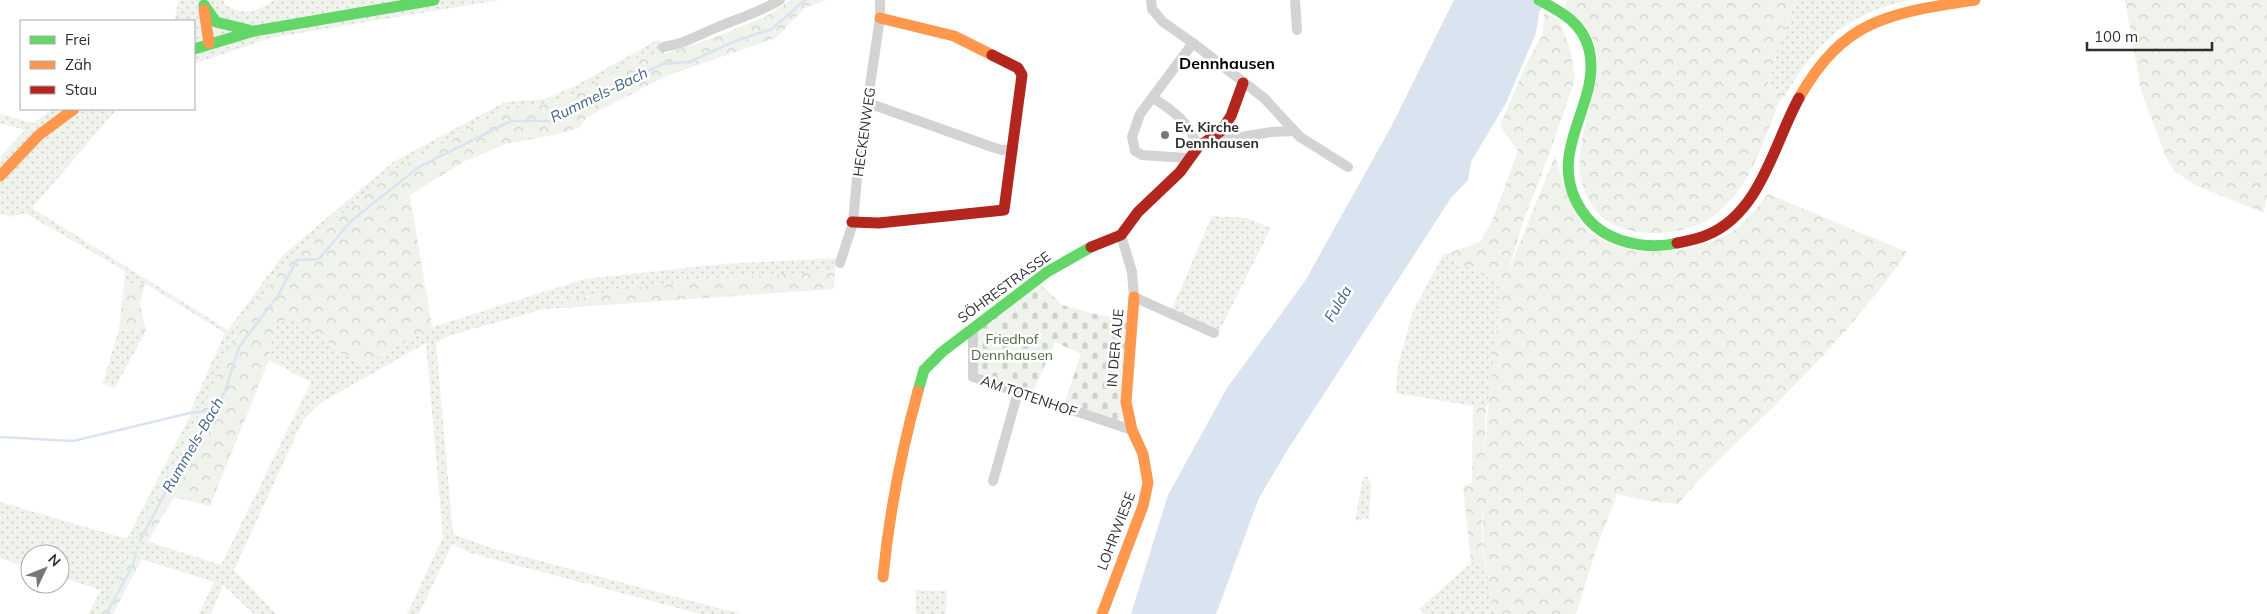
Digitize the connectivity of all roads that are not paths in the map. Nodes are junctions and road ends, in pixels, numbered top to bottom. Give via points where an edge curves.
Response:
1 (434, 0) edge
2 (780, 0) edge
3 (880, 0) edge
4 (1151, 0) edge
5 (1295, 0) edge
6 (1539, 0) edge
7 (1975, 0) edge
8 (203, 2) edge
9 (880, 18) junction
10 (1297, 30) dead end
11 (254, 31) junction
12 (1193, 42) junction
13 (209, 43) junction
14 (662, 47) dead end
15 (195, 48) edge
16 (1243, 83) junction
17 (1153, 98) junction
18 (868, 103) junction
19 (73, 110) edge
20 (1294, 131) junction
21 (1202, 145) junction
22 (1013, 149) junction
23 (1187, 158) junction
24 (1348, 167) dead end
25 (0, 176) edge
26 (852, 222) junction
27 (1121, 235) junction
28 (840, 262) dead end
29 (1134, 297) junction
30 (973, 328) junction
31 (1214, 333) dead end
32 (1018, 392) junction
33 (1126, 402) joint
34 (1132, 430) junction
35 (993, 481) dead end
36 (883, 577) dead end
37 (1102, 614) edge

1 - 11 street
2 - 14 street via 687,42
3 - 9 street, HECKENWEG
4 - 12 street via 1152,9 1163,22
5 - 10 street
6 - 7 street via 1574,21 1590,52 1588,85 1568,155 1568,174 1575,200 1593,226 1612,237 1658,246 1706,236 1727,223 1747,204 1763,181 1798,96 1813,72 1852,34 1896,14
8 - 11 street via 222,26
8 - 13 street
9 - 18 street, HECKENWEG
9 - 22 street via 954,36 1018,68 1022,75
11 - 13 street
12 - 16 street
12 - 17 street
13 - 15 street
16 - 20 street via 1264,98
16 - 21 street, SÖHRESTRASSE via 1221,131
17 - 21 street via 1176,113
17 - 23 street via 1135,126 1132,137 1135,151 1142,155
18 - 22 street via 992,147
18 - 26 street, HECKENWEG
19 - 25 street via 39,135
20 - 21 street
20 - 24 street
21 - 23 street, SÖHRESTRASSE
22 - 26 street via 1004,210 879,223
23 - 27 street, SÖHRESTRASSE via 1180,172 1138,212
26 - 28 street, HECKENWEG
27 - 29 street, IN DER AUE via 1132,272
27 - 30 street, SÖHRESTRASSE via 1068,259
29 - 31 street, IN DER AUE
29 - 33 street, IN DER AUE
30 - 32 street, AM TOTENHOF via 973,376
30 - 36 street, SÖHRESTRASSE via 924,370 905,438 890,512
32 - 34 street, AM TOTENHOF
32 - 35 street
33 - 34 street, LOHRWIESE
34 - 37 street, LOHRWIESE via 1143,454 1148,484 1143,506

